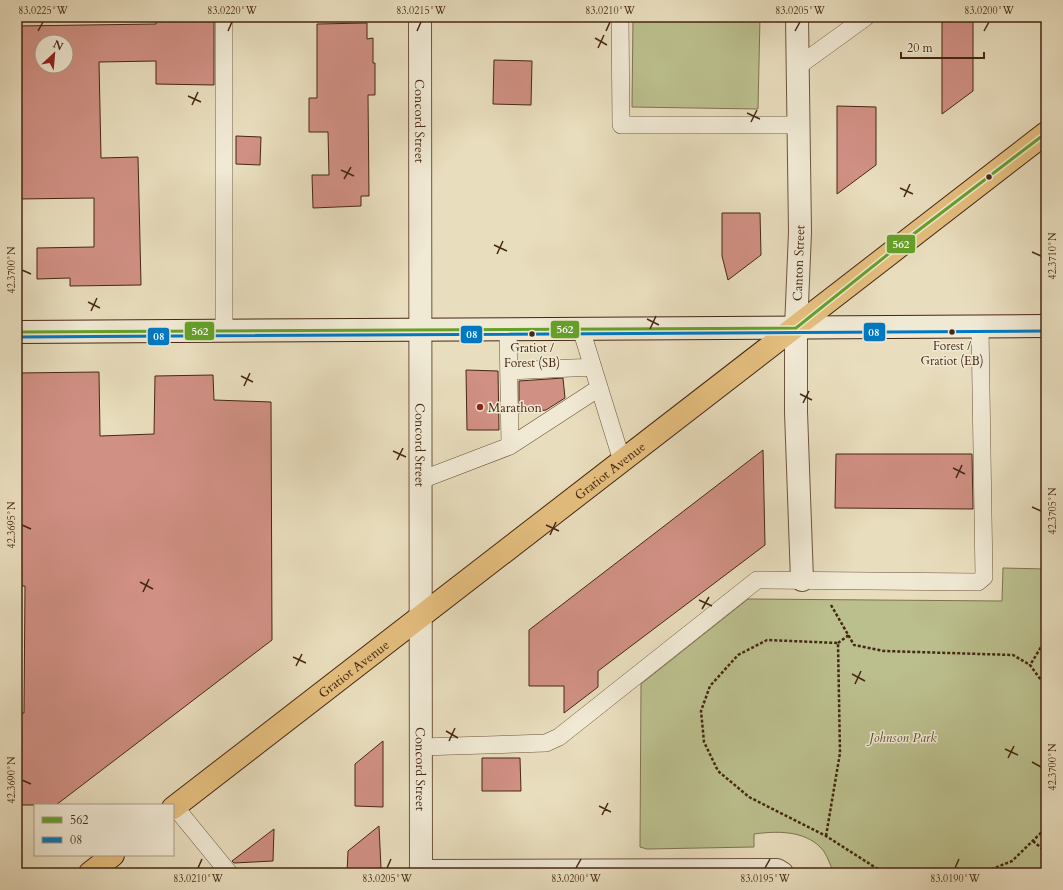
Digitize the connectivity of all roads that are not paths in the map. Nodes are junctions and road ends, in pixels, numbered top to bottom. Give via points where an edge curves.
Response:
1 (224, 17) edge
2 (420, 17) edge
3 (620, 17) edge
4 (797, 17) edge
5 (866, 17) edge
6 (797, 67) junction
7 (798, 125) junction
8 (1046, 133) edge
9 (980, 326) junction
10 (1046, 326) edge
11 (581, 328) junction
12 (796, 328) junction
13 (508, 329) junction
14 (419, 330) junction
15 (224, 331) junction
16 (17, 332) edge
17 (593, 367) junction
18 (509, 371) junction
19 (599, 388) junction
20 (510, 446) junction
21 (622, 461) junction
22 (421, 480) junction
23 (802, 580) junction
24 (420, 616) junction
25 (421, 747) junction
26 (174, 808) edge
27 (112, 856) edge
28 (421, 872) edge
29 (636, 872) edge
30 (90, 873) edge
31 (229, 873) edge
32 (782, 873) edge

1 - 15 lane
2 - 14 street, Concord Street
3 - 7 lane via 621,126
4 - 6 street, Canton Street
5 - 6 lane
6 - 7 street, Canton Street
7 - 12 street, Canton Street via 800,232
8 - 12 main road, Gratiot Avenue
9 - 10 street
9 - 12 street
9 - 23 lane via 984,577 978,582
11 - 12 street
11 - 13 street
11 - 17 lane
12 - 21 main road, Gratiot Avenue
12 - 23 street, Canton Street
13 - 14 street
13 - 18 lane
14 - 15 street
14 - 22 street, Concord Street
15 - 16 street
17 - 18 lane
17 - 19 lane
18 - 20 lane
19 - 20 lane
19 - 21 lane
20 - 22 lane
21 - 24 main road, Gratiot Avenue
22 - 24 street, Concord Street
23 - 25 lane via 757,580 559,737 546,744
24 - 25 street, Concord Street
24 - 26 main road, Gratiot Avenue
25 - 28 street, Concord Street
26 - 31 lane
27 - 30 main road
28 - 29 street
29 - 32 street via 778,870

